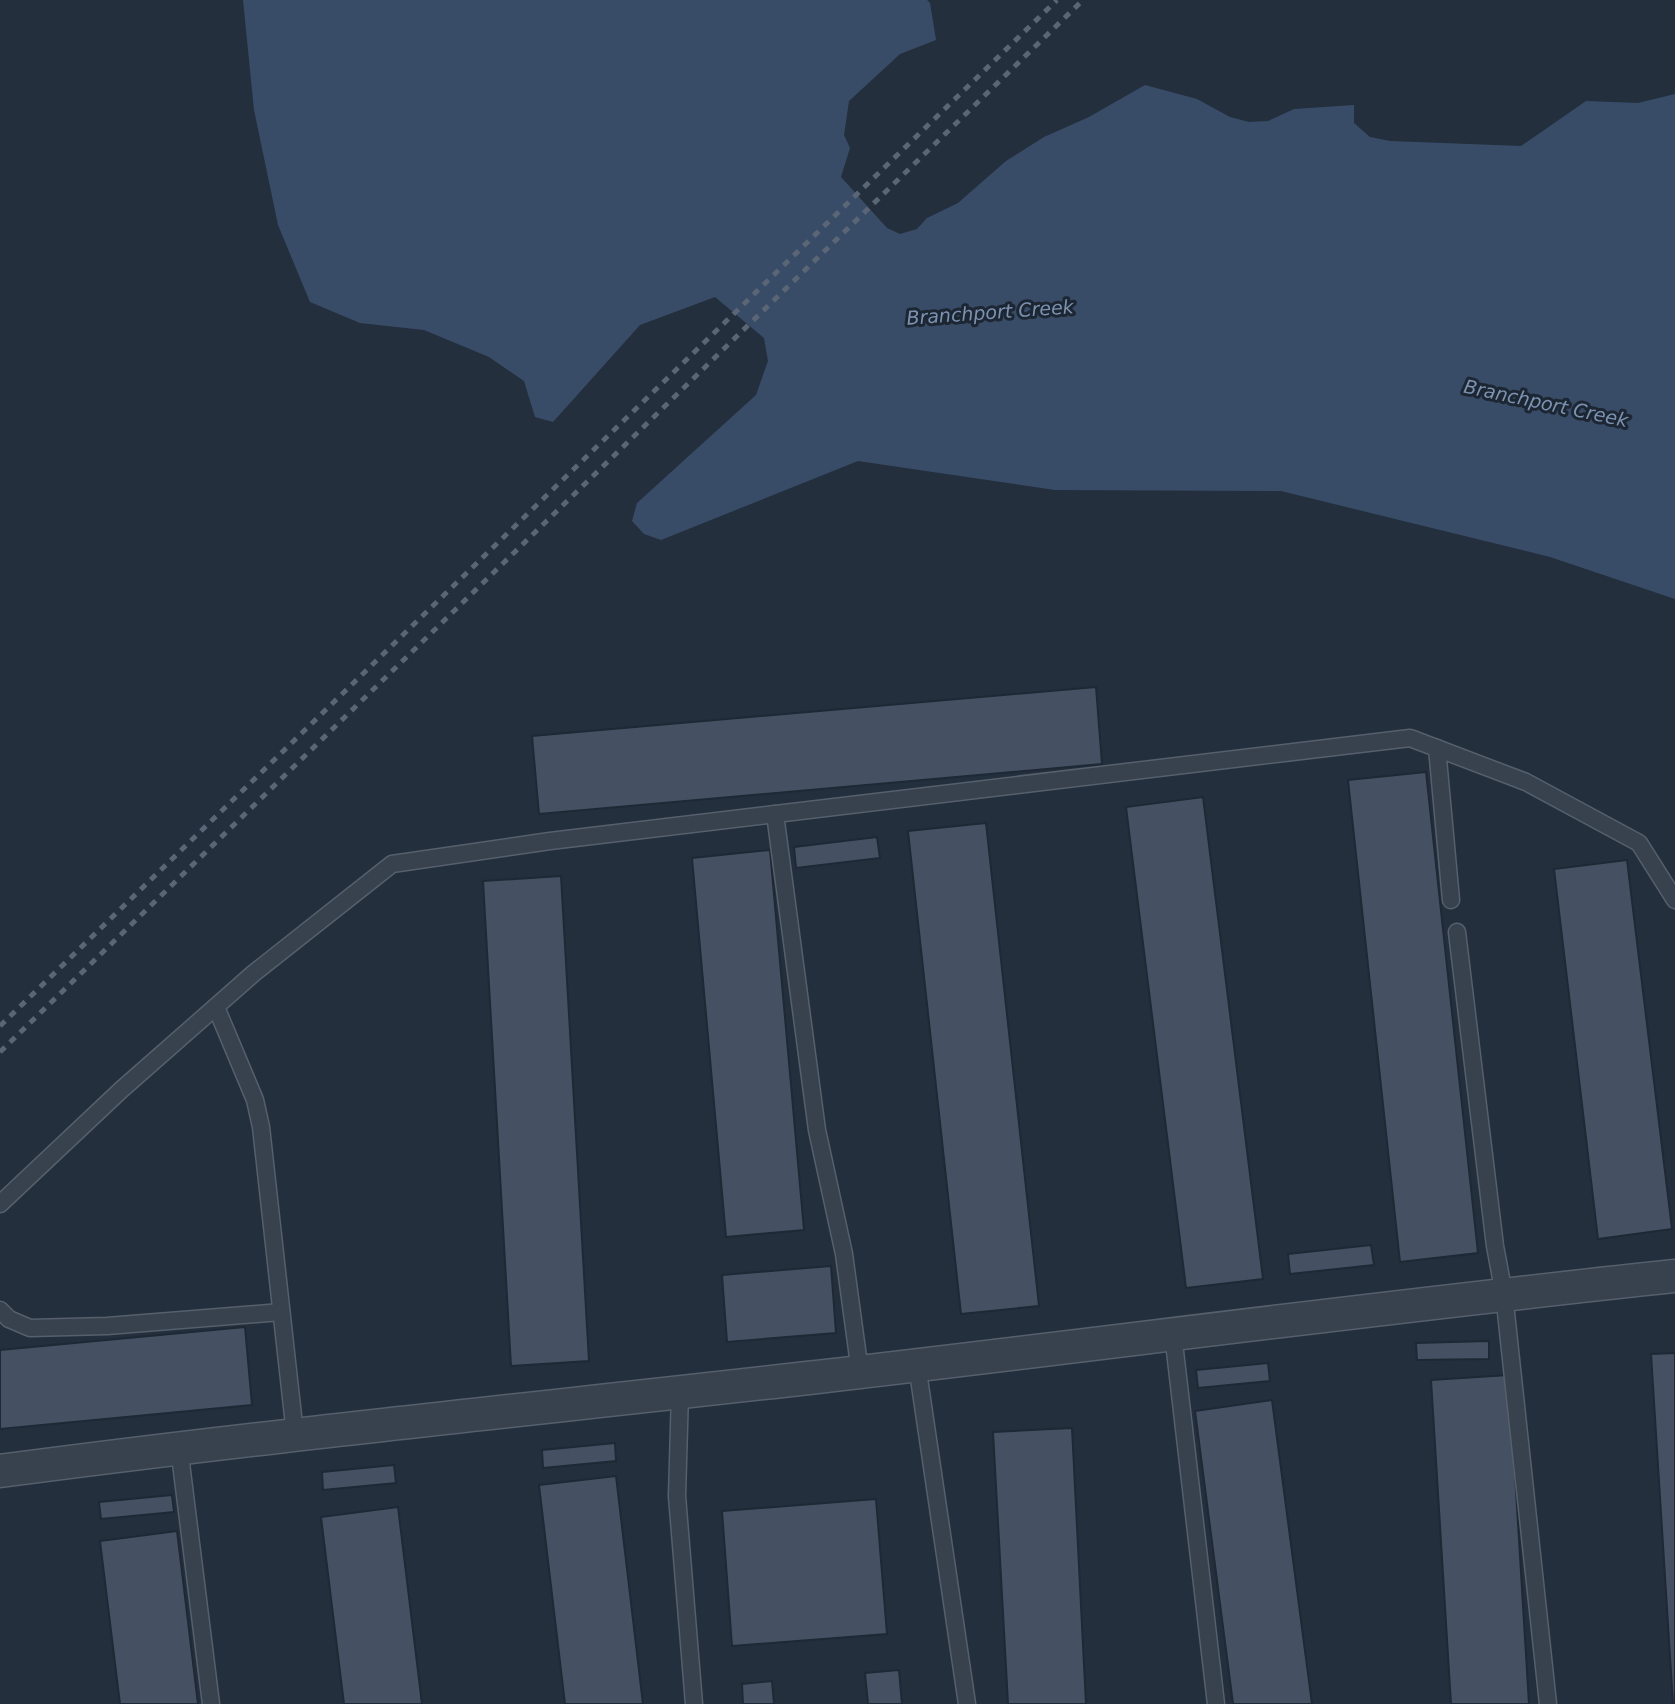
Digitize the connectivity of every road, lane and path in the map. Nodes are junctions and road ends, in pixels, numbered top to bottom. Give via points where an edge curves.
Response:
1 (1437, 748) junction
2 (775, 814) junction
3 (1451, 900) dead end
4 (1675, 900) edge
5 (1457, 932) dead end
6 (216, 1006) junction
7 (0, 1204) edge
8 (1675, 1276) edge
9 (1504, 1294) junction
10 (0, 1310) edge
11 (281, 1312) junction
12 (1173, 1334) junction
13 (917, 1365) junction
14 (860, 1372) junction
15 (680, 1392) junction
16 (295, 1434) junction
17 (179, 1447) junction
18 (0, 1471) edge
19 (211, 1704) edge
20 (694, 1704) edge
21 (967, 1704) edge
22 (1216, 1704) edge
23 (1548, 1704) edge

1 - 2 lane via 1410,738
1 - 3 lane
1 - 4 lane via 1526,782 1639,843
2 - 6 lane via 391,864
2 - 14 lane via 817,1130 844,1254
5 - 9 lane via 1494,1246
6 - 7 lane
6 - 11 lane via 255,1100 261,1127
8 - 9 street
9 - 12 street
9 - 23 lane
10 - 11 lane via 30,1328
11 - 16 lane
12 - 13 street
12 - 22 lane
13 - 14 street
13 - 21 lane
14 - 15 street
15 - 16 street
15 - 20 lane via 677,1496
16 - 17 street
17 - 18 street
17 - 19 lane

